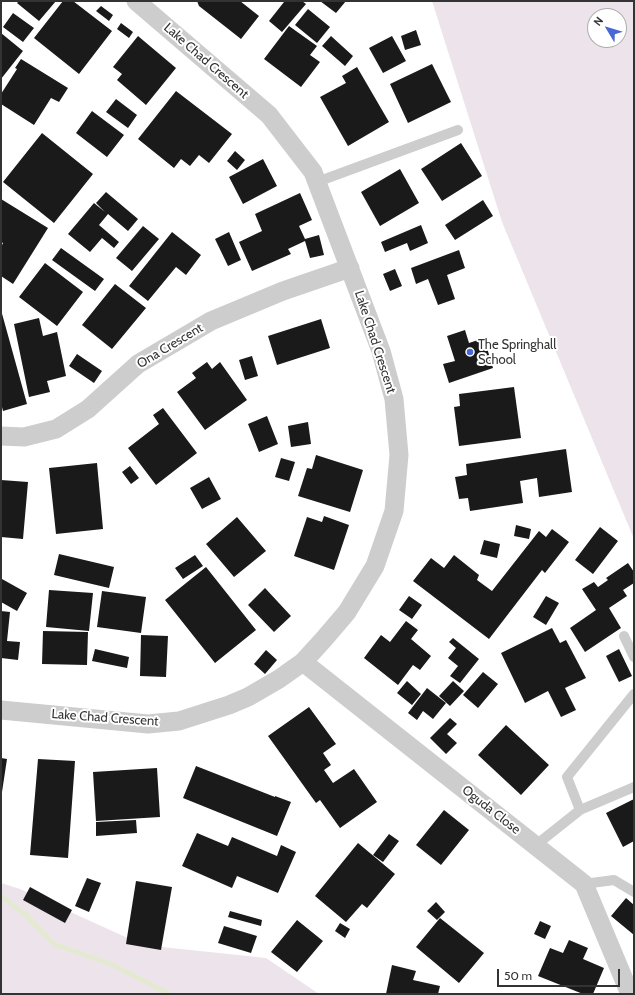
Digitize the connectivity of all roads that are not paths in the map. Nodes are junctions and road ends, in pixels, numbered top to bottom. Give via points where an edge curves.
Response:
1 (142, 3) edge
2 (458, 130) dead end
3 (317, 182) junction
4 (350, 268) junction
5 (1, 436) edge
6 (624, 636) dead end
7 (634, 657) edge
8 (303, 662) junction
9 (634, 694) edge
10 (1, 710) edge
11 (634, 787) edge
12 (580, 810) junction
13 (536, 845) junction
14 (584, 884) junction
15 (634, 892) edge
16 (630, 994) edge

1 - 3 street, Lake Chad Crescent via 269,115 313,172
2 - 3 lane
3 - 4 street, Lake Chad Crescent
4 - 5 street, Ona Crescent via 283,291 210,321 138,364 88,409 56,429 24,437
4 - 8 street, Lake Chad Crescent via 381,351 394,399 399,455 394,511 375,566 347,612
6 - 7 lane
8 - 10 street, Lake Chad Crescent via 248,697 179,721 148,724
8 - 13 street, Oguda Close
9 - 12 lane via 567,777
11 - 12 lane
12 - 13 lane
13 - 14 street, Oguda Close
14 - 15 lane via 614,880
14 - 16 street, Oguda Close

